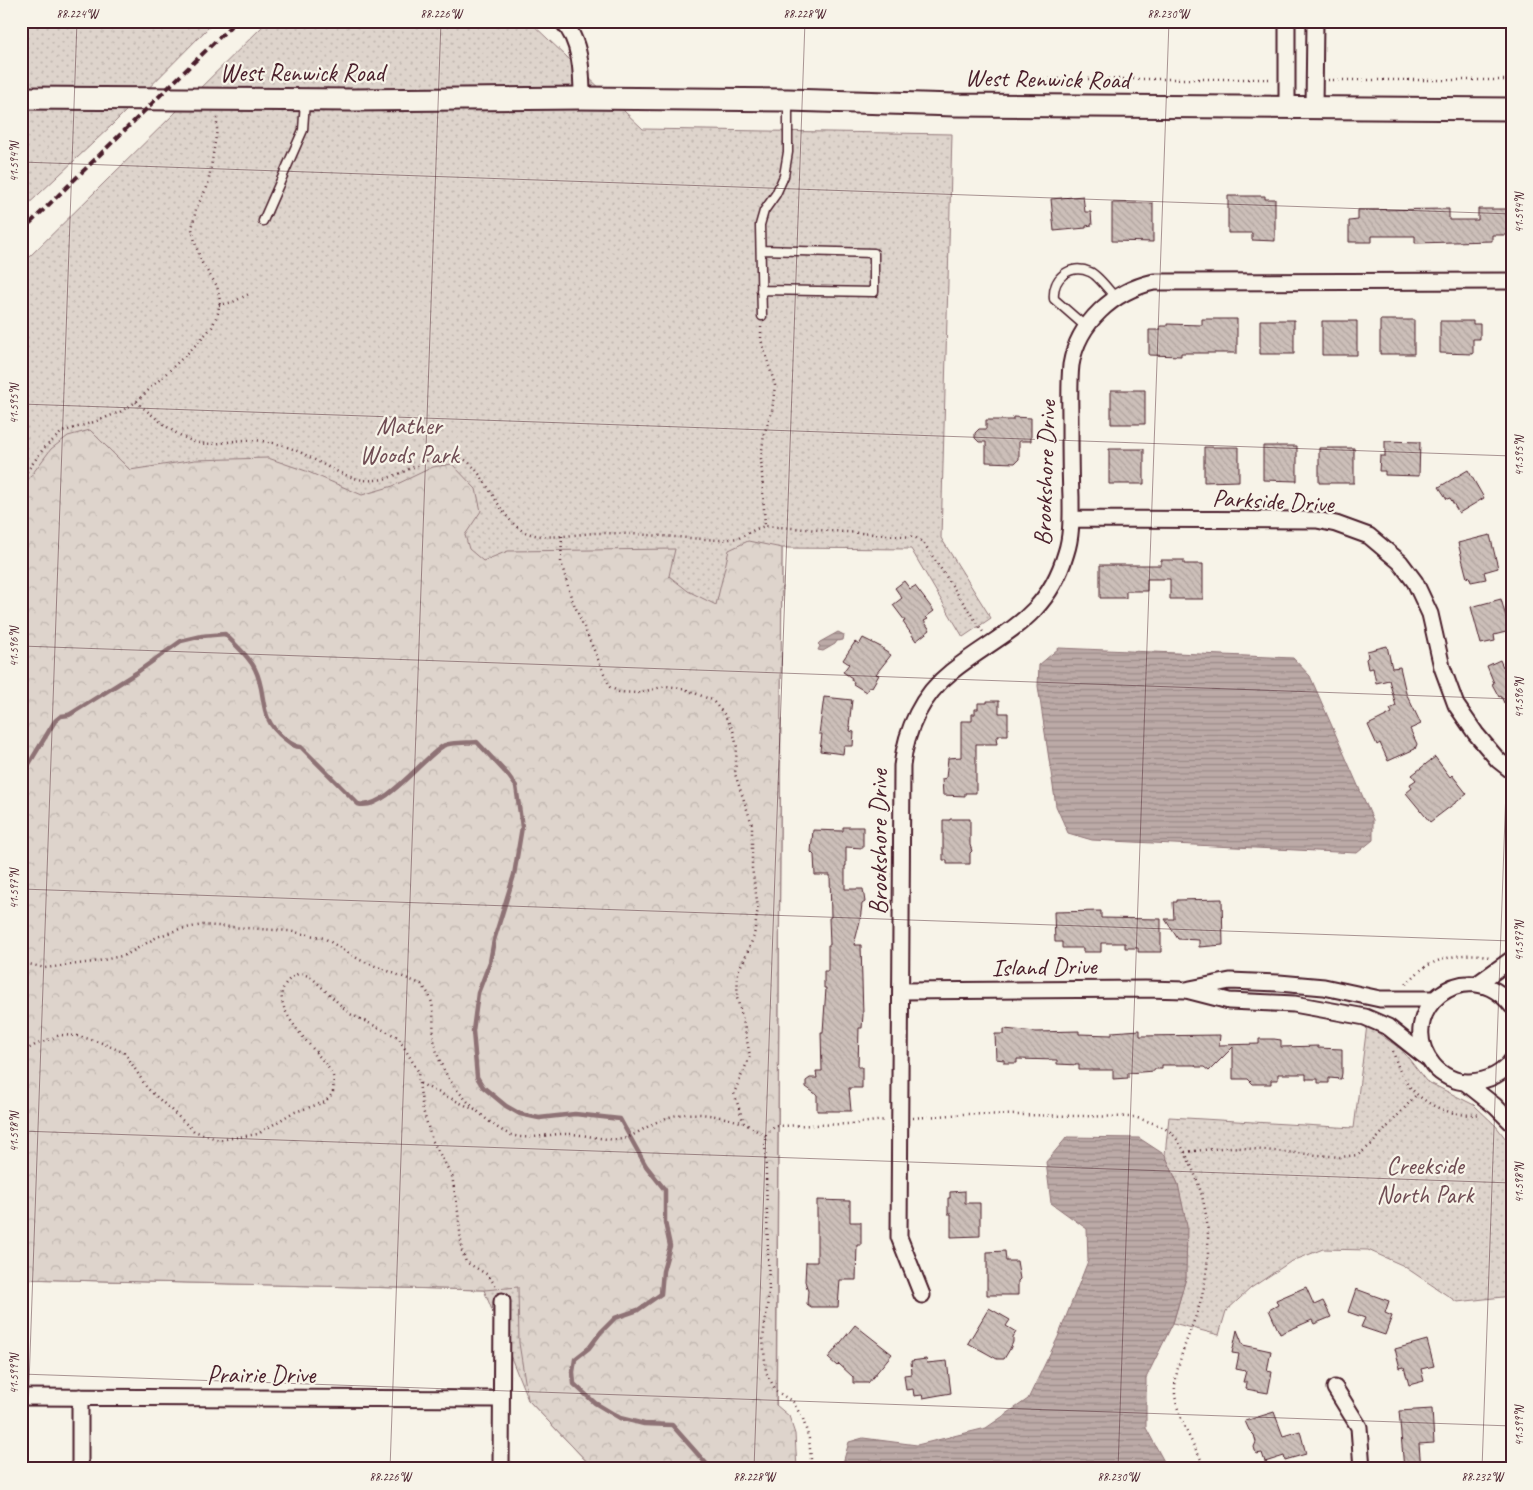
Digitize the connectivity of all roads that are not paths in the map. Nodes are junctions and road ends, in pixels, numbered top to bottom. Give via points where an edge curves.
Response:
1 (562, 21) edge
2 (1287, 21) edge
3 (1315, 21) edge
4 (21, 98) edge
5 (582, 98) junction
6 (305, 100) junction
7 (788, 100) junction
8 (1287, 108) junction
9 (1314, 108) junction
10 (1512, 109) edge
11 (264, 221) dead end
12 (761, 250) junction
13 (1512, 282) edge
14 (761, 290) junction
15 (1116, 298) junction
16 (762, 316) road end
17 (1086, 327) junction
18 (1071, 519) junction
19 (1512, 771) edge
20 (1512, 959) edge
21 (1477, 984) junction
22 (1186, 990) junction
23 (901, 991) junction
24 (1434, 999) junction
25 (1512, 1006) edge
26 (1427, 1058) junction
27 (1512, 1060) edge
28 (1466, 1083) junction
29 (1512, 1123) edge
30 (922, 1295) dead end
31 (502, 1301) road end
32 (1335, 1388) dead end
33 (21, 1396) edge
34 (80, 1397) junction
35 (501, 1399) junction
36 (80, 1469) edge
37 (501, 1469) edge
38 (1362, 1469) edge

1 - 5 street via 578,51
2 - 8 street
3 - 9 street
4 - 6 street, West Renwick Road
5 - 6 street, West Renwick Road
5 - 7 street, West Renwick Road
6 - 11 lane via 303,130
7 - 8 street, West Renwick Road
7 - 12 lane via 788,152 784,176 764,211 760,225
8 - 9 street, West Renwick Road
9 - 10 street, West Renwick Road
12 - 14 lane
12 - 14 lane via 874,252 874,292
13 - 15 street, Brookshore Drive via 1170,281 1140,285
14 - 16 lane
15 - 17 street, Brookshore Drive via 1102,308
15 - 17 lane via 1092,272 1066,271 1053,290 1054,299
17 - 18 street, Brookshore Drive via 1074,353 1070,377
18 - 19 street, Parkside Drive via 1317,520 1368,536 1400,562 1415,582 1430,614 1442,667 1456,705 1498,760
18 - 23 street, Brookshore Drive via 1064,560 1044,599 1024,620 940,681 910,728 902,766
20 - 21 street
21 - 24 street via 1461,984 1446,989
21 - 25 street via 1492,988
22 - 23 street, Island Drive
22 - 24 street, Island Drive via 1230,981 1279,982 1324,987 1380,999
22 - 26 street, Island Drive via 1230,1001 1294,1004 1365,1017 1388,1027
23 - 30 street, Brookshore Drive via 899,1237
24 - 26 street via 1425,1012 1421,1028 1421,1043
26 - 28 street, Island Drive via 1450,1079
27 - 28 street via 1496,1076 1482,1082
28 - 29 street, Island Drive
31 - 35 street
32 - 38 street via 1360,1427
33 - 34 street, Prairie Drive
34 - 35 street, Prairie Drive
34 - 36 street
35 - 37 street

